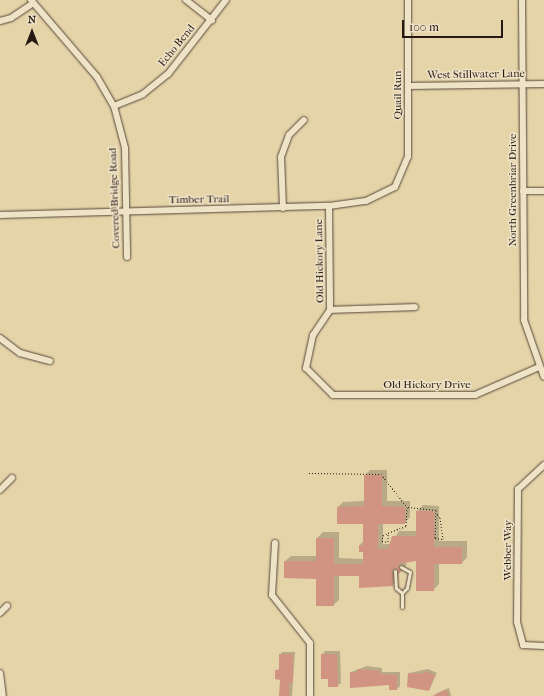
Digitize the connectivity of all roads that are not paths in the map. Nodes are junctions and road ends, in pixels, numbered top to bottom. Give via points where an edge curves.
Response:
1 (186, 0) edge
2 (226, 0) edge
3 (408, 0) edge
4 (522, 0) edge
5 (32, 1) edge
6 (212, 20) junction
7 (0, 21) edge
8 (522, 84) junction
9 (544, 84) edge
10 (408, 86) junction
11 (114, 106) junction
12 (304, 120) dead end
13 (395, 187) joint
14 (523, 191) junction
15 (544, 191) edge
16 (329, 206) junction
17 (283, 208) junction
18 (126, 212) junction
19 (0, 215) edge
20 (127, 257) dead end
21 (415, 307) dead end
22 (330, 310) junction
23 (0, 338) edge
24 (50, 361) dead end
25 (539, 367) junction
26 (544, 377) edge
27 (333, 395) joint
28 (544, 465) edge
29 (12, 478) dead end
30 (0, 490) edge
31 (275, 543) dead end
32 (401, 567) dead end
33 (396, 571) dead end
34 (402, 594) junction
35 (7, 606) dead end
36 (402, 607) dead end
37 (0, 614) edge
38 (544, 646) edge
39 (0, 673) edge
40 (3, 696) edge
41 (310, 696) edge

1 - 6 street
2 - 6 street, Echo Bend
3 - 10 street, Quail Run
4 - 8 street, North Greenbriar Drive
5 - 7 street via 11,18
5 - 11 street, Covered Bridge Road via 97,78
6 - 11 street, Echo Bend via 168,74 143,94
8 - 9 street, West Stillwater Lane
8 - 10 street, West Stillwater Lane
8 - 14 street, North Greenbriar Drive
10 - 13 street, Quail Run via 408,157
11 - 18 street, Covered Bridge Road via 125,148
12 - 17 street via 289,135 281,157
13 - 16 street, Timber Trail via 366,201
14 - 15 street
14 - 25 street, North Greenbriar Drive via 524,320
16 - 17 street, Timber Trail
16 - 22 street, Old Hickory Lane
17 - 18 street, Timber Trail
18 - 19 street, Timber Trail
18 - 20 street, Covered Bridge Road
21 - 22 street
22 - 27 street, Old Hickory Lane via 314,335 306,368
23 - 24 street via 20,354
25 - 26 street, North Greenbriar Drive
25 - 27 street, Old Hickory Drive via 475,395
28 - 38 street, Webber Way via 518,489 517,622 523,645
29 - 30 street
31 - 41 street via 272,595 310,643
32 - 34 lane via 410,572 407,588
33 - 34 lane via 396,588
34 - 36 lane
35 - 37 street
39 - 40 street

